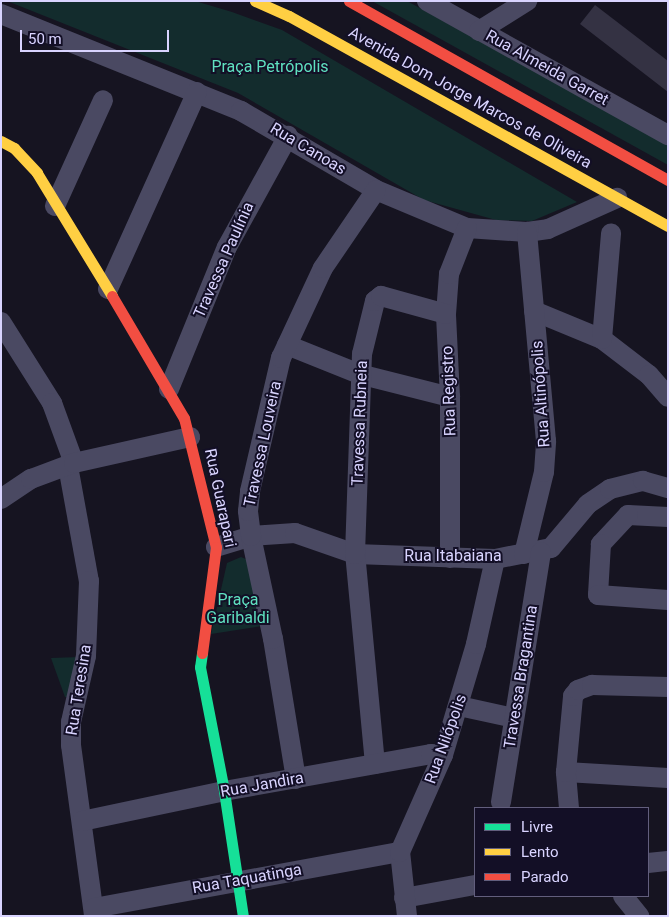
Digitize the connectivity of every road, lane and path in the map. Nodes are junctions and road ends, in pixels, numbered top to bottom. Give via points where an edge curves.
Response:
1 (255, 1) edge
2 (349, 1) edge
3 (426, 1) edge
4 (527, 1) edge
5 (505, 9) edge
6 (1, 14) edge
7 (479, 31) junction
8 (197, 92) junction
9 (103, 100) dead end
10 (668, 135) edge
11 (288, 136) junction
12 (1, 141) edge
13 (668, 180) edge
14 (376, 190) junction
15 (617, 198) junction
16 (55, 206) junction
17 (668, 226) edge
18 (467, 228) junction
19 (527, 232) junction
20 (611, 233) dead end
21 (108, 289) junction
22 (534, 311) junction
23 (446, 314) junction
24 (1, 322) edge
25 (602, 339) junction
26 (287, 345) junction
27 (359, 374) junction
28 (170, 389) junction
29 (450, 397) junction
30 (668, 397) edge
31 (190, 437) junction
32 (71, 464) junction
33 (668, 488) edge
34 (1, 499) edge
35 (668, 517) edge
36 (251, 536) junction
37 (216, 547) junction
38 (532, 553) junction
39 (356, 554) junction
40 (450, 558) junction
41 (495, 559) junction
42 (668, 600) edge
43 (668, 687) edge
44 (459, 706) junction
45 (514, 718) junction
46 (443, 755) junction
47 (375, 764) junction
48 (566, 772) junction
49 (668, 778) edge
50 (296, 779) junction
51 (224, 790) junction
52 (501, 802) dead end
53 (569, 807) edge
54 (82, 820) junction
55 (400, 852) junction
56 (668, 860) edge
57 (649, 863) edge
58 (237, 880) junction
59 (474, 885) edge
60 (624, 897) edge
61 (406, 907) edge
62 (94, 912) edge
63 (242, 916) edge
64 (638, 916) edge

1 - 15 street, Avenida Dom Jorge Marcos de Oliveira via 289,16
2 - 13 street, Avenida Dom Jorge Marcos de Oliveira
3 - 7 street, Rua Almeida Garret
4 - 5 street
5 - 7 street
6 - 8 street, Rua Canoas
7 - 10 street, Rua Almeida Garret
8 - 11 street, Rua Canoas
8 - 21 street
9 - 16 street
11 - 14 street, Rua Canoas
11 - 28 street, Travessa Paulínia via 227,247
12 - 16 street, Rua Guarapari via 30,164
14 - 18 street, Rua Canoas
14 - 26 street, Travessa Louveira via 323,268
15 - 17 street, Avenida Dom Jorge Marcos de Oliveira
15 - 19 street, Rua Canoas via 548,229
16 - 21 street, Rua Guarapari
18 - 19 street, Rua Canoas
18 - 23 street, Rua Registro via 449,274
19 - 22 street, Rua Altinópolis
20 - 25 street
21 - 28 street, Rua Guarapari
22 - 25 street
22 - 38 street, Rua Altinópolis via 546,441
23 - 27 street, Travessa Rubneia via 381,296 375,301
23 - 29 street, Rua Registro
24 - 32 street, Rua Teresina via 52,403
25 - 30 street via 649,375
26 - 27 street
26 - 36 street, Travessa Louveira via 250,491
27 - 29 street
27 - 39 street, Travessa Rubneia
28 - 31 street, Rua Guarapari
29 - 40 street, Rua Registro
31 - 32 street
31 - 37 street, Rua Guarapari
32 - 34 street via 31,479
32 - 54 street, Rua Teresina via 89,581 86,656 71,722 70,745
33 - 38 street, Rua Itabaiana via 643,481 610,489 584,508 556,544
35 - 42 street via 628,515 601,544 598,595
36 - 37 street, Rua Itabaiana
36 - 39 street, Rua Itabaiana via 302,534
36 - 50 street, Travessa Louveira via 274,639
37 - 51 street, Rua Guarapari via 200,667
38 - 41 street, Rua Itabaiana
38 - 45 street, Travessa Bragantina
39 - 40 street, Rua Itabaiana
39 - 47 street, Travessa Rubneia
40 - 41 street, Rua Itabaiana
41 - 44 street, Rua Nilópolis
43 - 48 street via 592,685 578,690 571,700
44 - 45 street
44 - 46 street, Rua Nilópolis
45 - 52 street, Travessa Bragantina
46 - 47 street, Rua Jandira via 431,754
46 - 55 street, Rua Nilópolis
47 - 50 street, Rua Jandira
48 - 49 street
48 - 53 street
50 - 51 street, Rua Jandira
51 - 54 street, Rua Jandira
51 - 58 street, Rua Guarapari
54 - 62 street, Rua Teresina
55 - 58 street, Rua Taquatinga
55 - 61 street, Rua Nilópolis
56 - 57 street
58 - 62 street, Rua Taquatinga
58 - 63 street, Rua Guarapari
59 - 61 street
60 - 64 street

